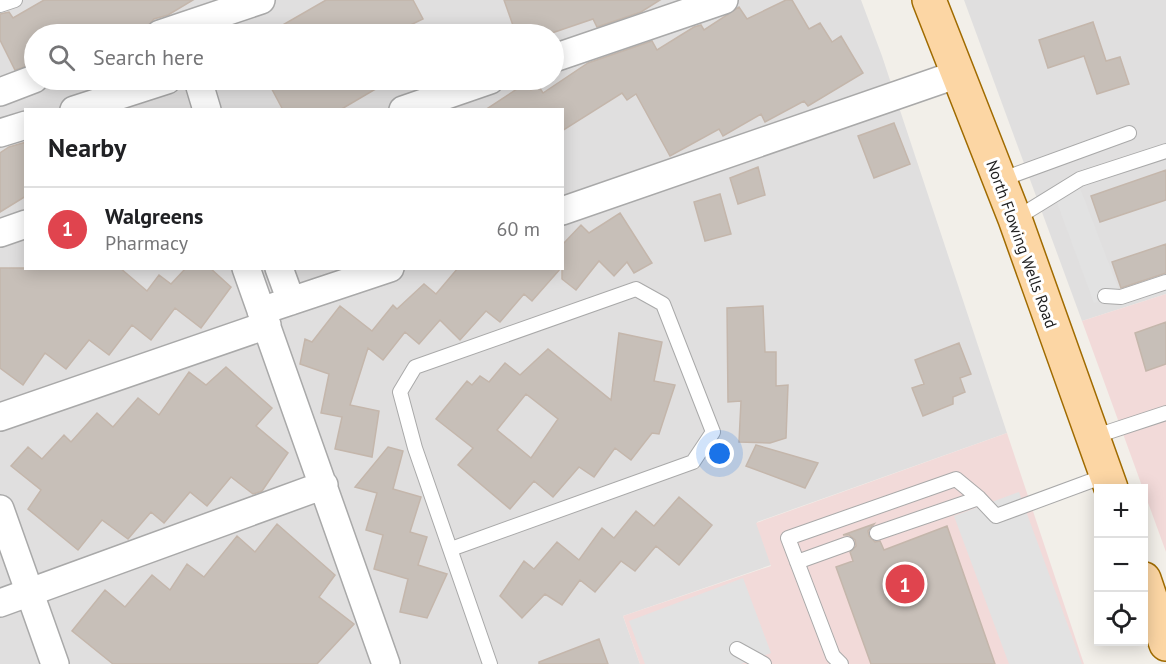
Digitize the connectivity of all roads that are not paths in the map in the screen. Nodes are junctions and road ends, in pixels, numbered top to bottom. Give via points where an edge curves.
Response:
1 (15, 0) edge
2 (261, 0) edge
3 (724, 0) edge
4 (929, 0) edge
5 (0, 5) edge
6 (196, 24) edge
7 (564, 55) edge
8 (958, 74) junction
9 (24, 83) edge
10 (136, 90) edge
11 (201, 90) edge
12 (461, 90) edge
13 (0, 92) edge
14 (80, 108) edge
15 (206, 108) edge
16 (408, 108) edge
17 (24, 126) edge
18 (0, 133) edge
19 (1129, 133) dead end
20 (1166, 151) edge
21 (1000, 180) junction
22 (564, 210) edge
23 (1015, 219) junction
24 (24, 225) edge
25 (0, 233) edge
26 (247, 270) edge
27 (280, 270) edge
28 (384, 270) edge
29 (1166, 282) edge
30 (1105, 296) dead end
31 (291, 301) junction
32 (264, 318) junction
33 (1166, 413) edge
34 (0, 417) edge
35 (1093, 437) junction
36 (1109, 482) edge
37 (324, 485) junction
38 (979, 498) junction
39 (0, 509) edge
40 (877, 533) dead end
41 (847, 544) dead end
42 (451, 549) junction
43 (797, 562) junction
44 (30, 592) junction
45 (1148, 592) edge
46 (0, 603) edge
47 (1166, 644) edge
48 (737, 650) dead end
49 (55, 664) edge
50 (386, 664) edge
51 (490, 664) edge
52 (764, 664) edge
53 (841, 664) edge

1 - 5 lane
2 - 6 street
3 - 7 street
4 - 8 main road, North Flowing Wells Road
8 - 21 main road, North Flowing Wells Road
8 - 22 street
9 - 13 street
10 - 14 street
11 - 15 street
12 - 16 street
17 - 18 street
19 - 21 lane
20 - 23 lane via 1080,179
21 - 23 main road, North Flowing Wells Road
23 - 35 main road, North Flowing Wells Road
24 - 25 street
26 - 32 street
27 - 31 street
28 - 31 street
29 - 30 lane via 1121,297
31 - 32 street
32 - 34 street
32 - 37 street
33 - 35 lane
35 - 36 main road, North Flowing Wells Road
36 - 38 lane via 996,516
37 - 44 street
37 - 50 street
38 - 40 lane
38 - 43 lane via 956,479 833,522 788,538
39 - 44 street
41 - 43 lane
42 - 42 lane via 400,392 415,367 636,289 663,304 713,432 693,462
42 - 51 lane
43 - 53 lane via 833,656
44 - 46 street
44 - 49 street
45 - 47 main road
48 - 52 lane

